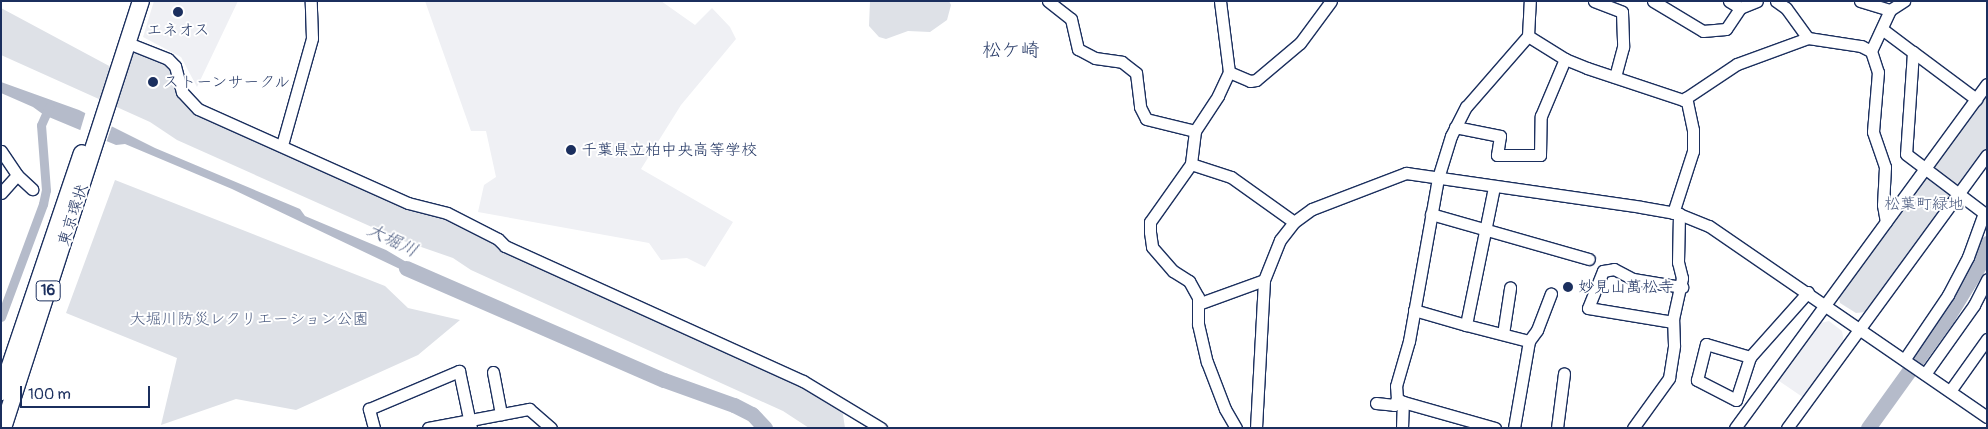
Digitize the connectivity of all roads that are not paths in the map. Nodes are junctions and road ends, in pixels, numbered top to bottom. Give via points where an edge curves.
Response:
1 (131, 1) edge
2 (141, 1) edge
3 (311, 1) edge
4 (1048, 1) edge
5 (1220, 1) edge
6 (1331, 1) edge
7 (1530, 1) edge
8 (1594, 1) edge
9 (1653, 1) edge
10 (1729, 1) edge
11 (1756, 1) edge
12 (1776, 1) edge
13 (1860, 1) edge
14 (1904, 1) edge
15 (1740, 8) junction
16 (1890, 10) junction
17 (1882, 29) junction
18 (1528, 36) junction
19 (1808, 38) junction
20 (128, 43) junction
21 (1871, 51) junction
22 (1913, 52) junction
23 (1565, 59) junction
24 (1229, 72) junction
25 (1616, 77) junction
26 (1987, 84) edge
27 (1686, 98) junction
28 (1976, 99) junction
29 (104, 100) junction
30 (1455, 127) junction
31 (1195, 131) junction
32 (282, 145) junction
33 (1, 151) edge
34 (88, 152) junction
35 (1987, 155) edge
36 (1191, 164) junction
37 (1925, 168) junction
38 (17, 175) junction
39 (1438, 178) junction
40 (1494, 188) junction
41 (32, 189) dead end
42 (1, 193) edge
43 (1959, 194) junction
44 (1431, 214) junction
45 (1676, 214) junction
46 (1294, 222) junction
47 (1886, 222) junction
48 (1485, 230) junction
49 (1589, 259) dead end
50 (1987, 279) edge
51 (1264, 280) junction
52 (1510, 288) dead end
53 (1682, 288) junction
54 (1808, 292) junction
55 (1551, 294) dead end
56 (1198, 304) junction
57 (1825, 305) junction
58 (1414, 310) junction
59 (1673, 322) junction
60 (1466, 325) junction
61 (1859, 329) junction
62 (1503, 334) junction
63 (1987, 339) edge
64 (1529, 341) junction
65 (1750, 357) junction
66 (1906, 361) junction
67 (493, 372) dead end
68 (1564, 373) dead end
69 (1923, 373) junction
70 (1950, 391) junction
71 (1, 392) edge
72 (1400, 401) junction
73 (1376, 403) dead end
74 (501, 414) junction
75 (1987, 417) edge
76 (470, 424) edge
77 (1475, 425) edge
78 (3, 428) edge
79 (374, 428) edge
80 (428, 428) edge
81 (551, 428) edge
82 (881, 428) edge
83 (1236, 428) edge
84 (1256, 428) edge
85 (1402, 428) edge
86 (1494, 428) edge
87 (1514, 428) edge
88 (1557, 428) edge
89 (1633, 428) edge
90 (1735, 428) edge
91 (1787, 428) edge

1 - 29 highway, 東京環状 / 16
2 - 20 highway, 東京環状 / 16
3 - 32 street via 312,38
4 - 31 street via 1071,19 1078,49 1095,58 1122,62 1136,73 1140,107 1146,119
5 - 24 street
6 - 24 street via 1300,43 1256,80 1250,81
7 - 18 street
8 - 25 street via 1622,12 1623,47
9 - 15 street via 1703,31 1726,29
10 - 15 street
11 - 15 street
12 - 19 street via 1786,8
13 - 16 street
14 - 16 street
16 - 17 street
17 - 21 street
17 - 22 street
18 - 23 street
18 - 30 street via 1466,107
19 - 21 street via 1860,46
19 - 27 street via 1737,64
20 - 29 highway, 東京環状 / 16
20 - 32 street via 168,59 175,66 182,92 198,109
21 - 47 street via 1878,72 1873,132 1885,167 1883,205
22 - 28 street
22 - 37 street via 1906,154
23 - 25 street
23 - 30 street via 1541,116 1540,155 1497,155 1500,136
24 - 31 street
25 - 27 street via 1683,100
26 - 28 street
27 - 45 street via 1692,151
28 - 37 street
29 - 34 highway, 東京環状 / 16
30 - 39 street
31 - 36 street
32 - 82 street via 408,203 447,213 498,239 505,246 803,380
33 - 38 street
34 - 71 highway, 東京環状 / 16
34 - 78 highway, 東京環状 / 16
35 - 43 street
36 - 46 street via 1231,177
36 - 56 street via 1150,222 1150,232 1152,247 1173,271 1189,281
37 - 43 street
37 - 47 street
38 - 41 street
38 - 42 street
39 - 40 street
39 - 44 street
39 - 46 street via 1406,173 1387,178 1312,209
40 - 45 street
40 - 48 street
43 - 61 street
43 - 66 street via 1984,213 1968,257 1948,295
44 - 48 street
44 - 58 street
45 - 53 street
45 - 54 street via 1722,233
46 - 51 street via 1280,240
47 - 57 street
48 - 49 street
48 - 60 street
50 - 69 street via 1974,305
51 - 56 street
51 - 84 street
52 - 62 street
53 - 59 street
53 - 59 street via 1633,279 1614,269 1603,271 1588,308
54 - 57 street
54 - 65 street
55 - 64 street via 1537,330
56 - 83 street via 1198,324 1206,362
57 - 61 street
57 - 90 street
58 - 60 street
58 - 72 street via 1409,341 1398,371
59 - 89 street via 1674,345 1668,378
60 - 62 street
61 - 66 street
61 - 91 street
62 - 64 street
63 - 70 street
64 - 87 street
65 - 65 street via 1706,344 1697,380 1736,400
66 - 69 street
67 - 74 street
68 - 88 street
69 - 70 street
70 - 75 street
72 - 73 street via 1394,405
72 - 77 street
72 - 85 street
74 - 76 street
74 - 81 street via 529,410
76 - 79 street via 459,371 369,409
76 - 80 street
77 - 86 street

